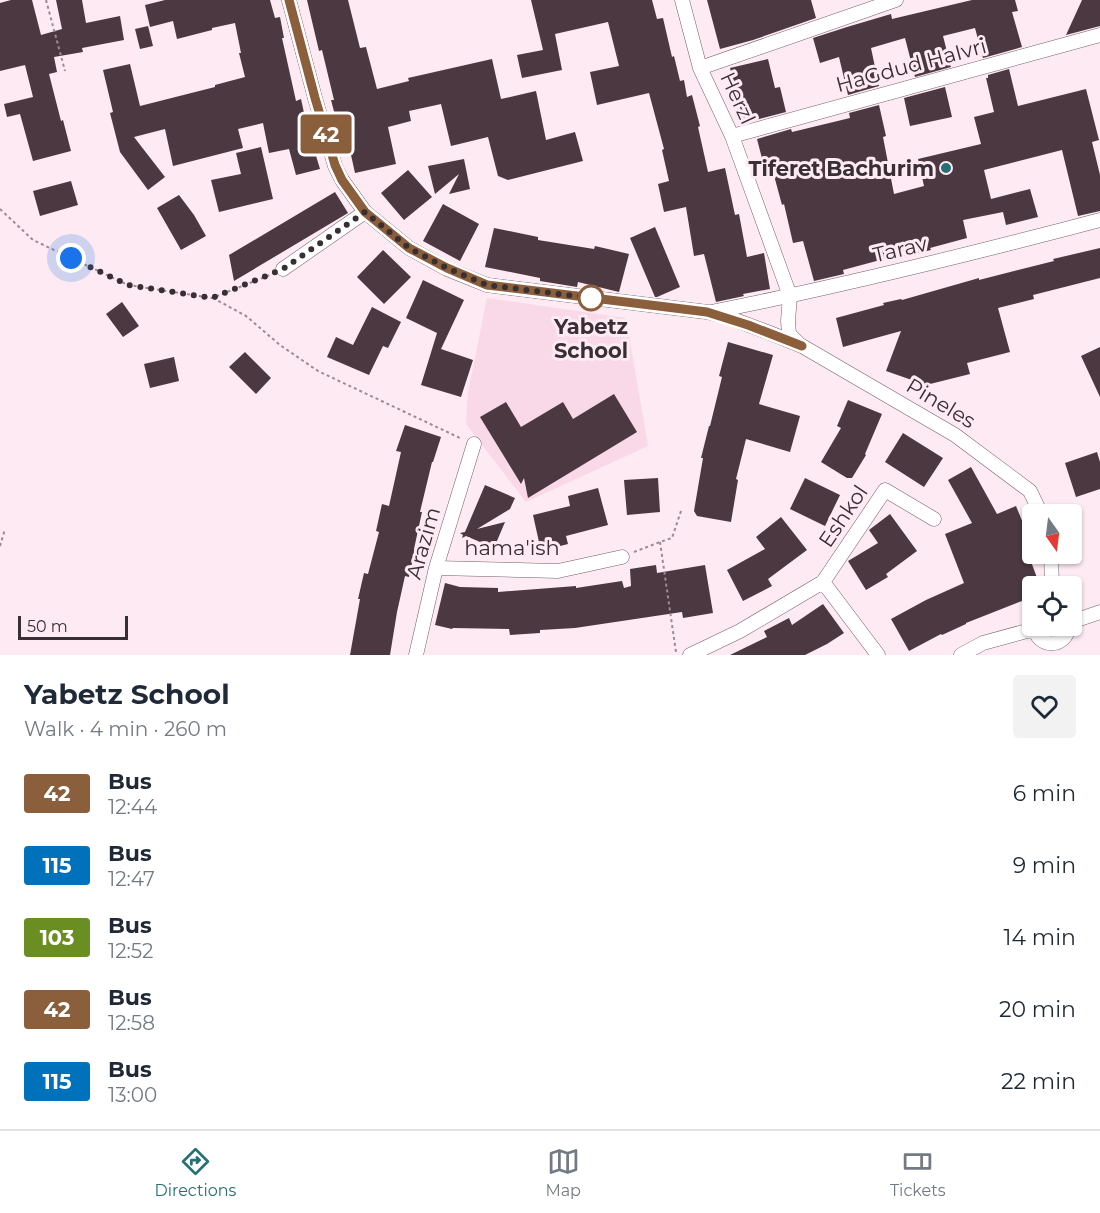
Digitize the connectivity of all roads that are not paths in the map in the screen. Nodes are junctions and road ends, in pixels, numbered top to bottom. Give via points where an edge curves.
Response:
1 (289, 0) edge
2 (682, 0) edge
3 (896, 0) edge
4 (1100, 35) edge
5 (700, 68) junction
6 (732, 136) junction
7 (365, 212) junction
8 (1100, 220) edge
9 (283, 269) road end
10 (790, 296) junction
11 (707, 312) junction
12 (802, 346) junction
13 (474, 444) road end
14 (1036, 504) edge
15 (934, 519) dead end
16 (622, 558) road end
17 (436, 568) junction
18 (823, 582) junction
19 (1100, 612) edge
20 (1082, 619) edge
21 (1022, 631) edge
22 (1038, 636) edge
23 (1066, 636) edge
24 (1054, 649) edge
25 (420, 654) edge
26 (690, 655) edge
27 (878, 655) edge
28 (961, 655) edge

1 - 7 street via 335,165
2 - 5 street, Herzl
3 - 5 street
4 - 6 street, HaGdud HaIvri
5 - 6 street, Herzl
6 - 10 street, Herzl
7 - 9 street
7 - 11 street via 409,248 487,285
8 - 10 street, Tarav
10 - 11 street, Tarav
10 - 12 street, Herzl via 789,334
11 - 12 street, Pineles
12 - 14 street, Pineles via 955,435 1030,491
13 - 17 street, Arazim
15 - 18 street, Eshkol via 885,490
16 - 17 street, hama'ish via 558,571
17 - 25 street, Arazim
18 - 26 street, Eshkol via 740,631
18 - 27 street
19 - 20 street
21 - 28 street via 983,643
22 - 24 street
23 - 24 street

